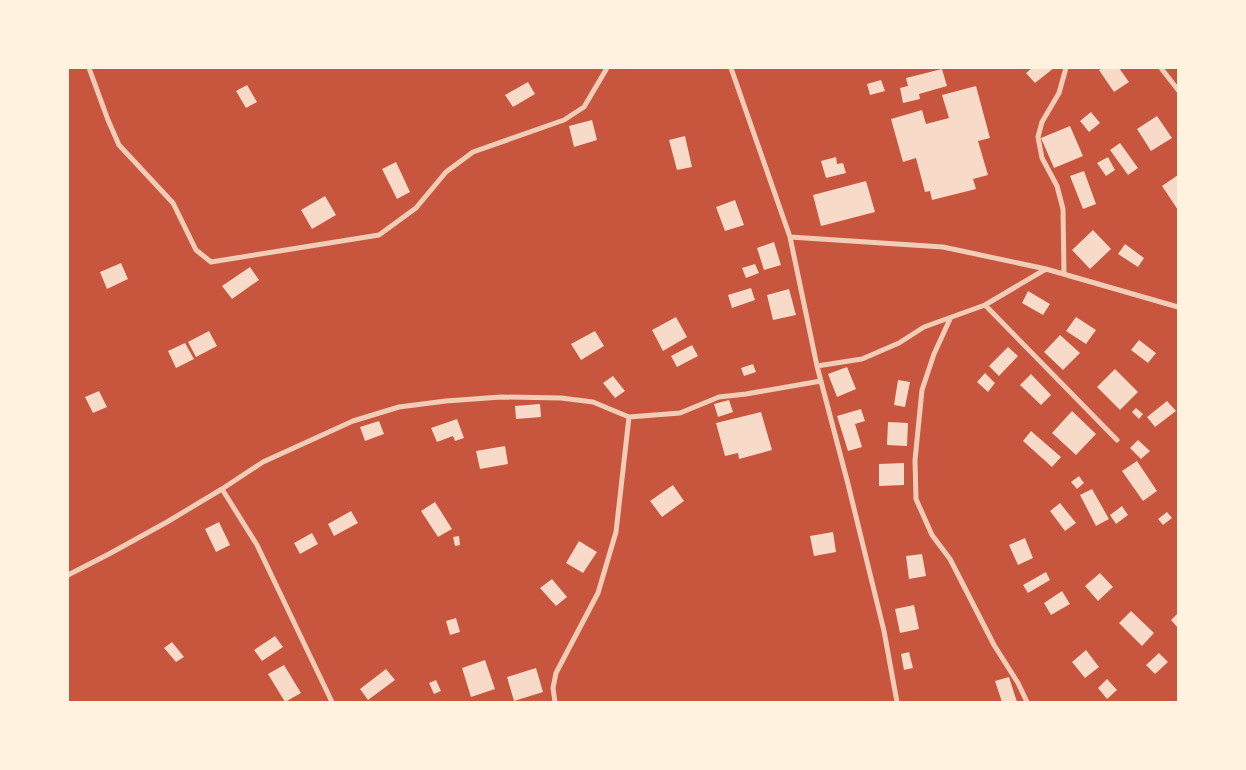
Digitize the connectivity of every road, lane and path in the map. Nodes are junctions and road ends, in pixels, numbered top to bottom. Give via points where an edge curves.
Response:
1 (89, 68) edge
2 (606, 68) edge
3 (731, 68) edge
4 (1066, 68) edge
5 (1161, 68) edge
6 (1178, 90) edge
7 (790, 237) junction
8 (1046, 269) junction
9 (1064, 273) junction
10 (985, 305) junction
11 (1178, 307) edge
12 (950, 319) junction
13 (817, 366) junction
14 (821, 381) junction
15 (629, 417) junction
16 (1117, 440) dead end
17 (222, 489) junction
18 (68, 575) edge
19 (332, 702) edge
20 (555, 702) edge
21 (897, 702) edge
22 (1027, 702) edge

1 - 2 street via 119,145 173,203 196,250 212,262 379,235 416,208 446,172 473,152 564,120 584,107
3 - 7 street
4 - 9 street via 1060,93 1042,122 1038,137 1042,158 1057,186 1063,209
5 - 6 street
7 - 8 street via 943,247
7 - 13 street
8 - 9 street
8 - 10 street
9 - 11 street
10 - 12 street
10 - 16 street
12 - 13 street via 924,327 899,343 862,359
12 - 22 street via 922,390 915,460 916,499 932,535 950,559 994,646
13 - 14 street
14 - 15 street via 719,397 680,413
14 - 21 street via 884,631
15 - 17 street via 594,402 561,398 446,400 399,407 353,421 299,444 263,462
15 - 20 street via 616,532 598,593 556,673
17 - 18 street
17 - 19 street via 257,545

